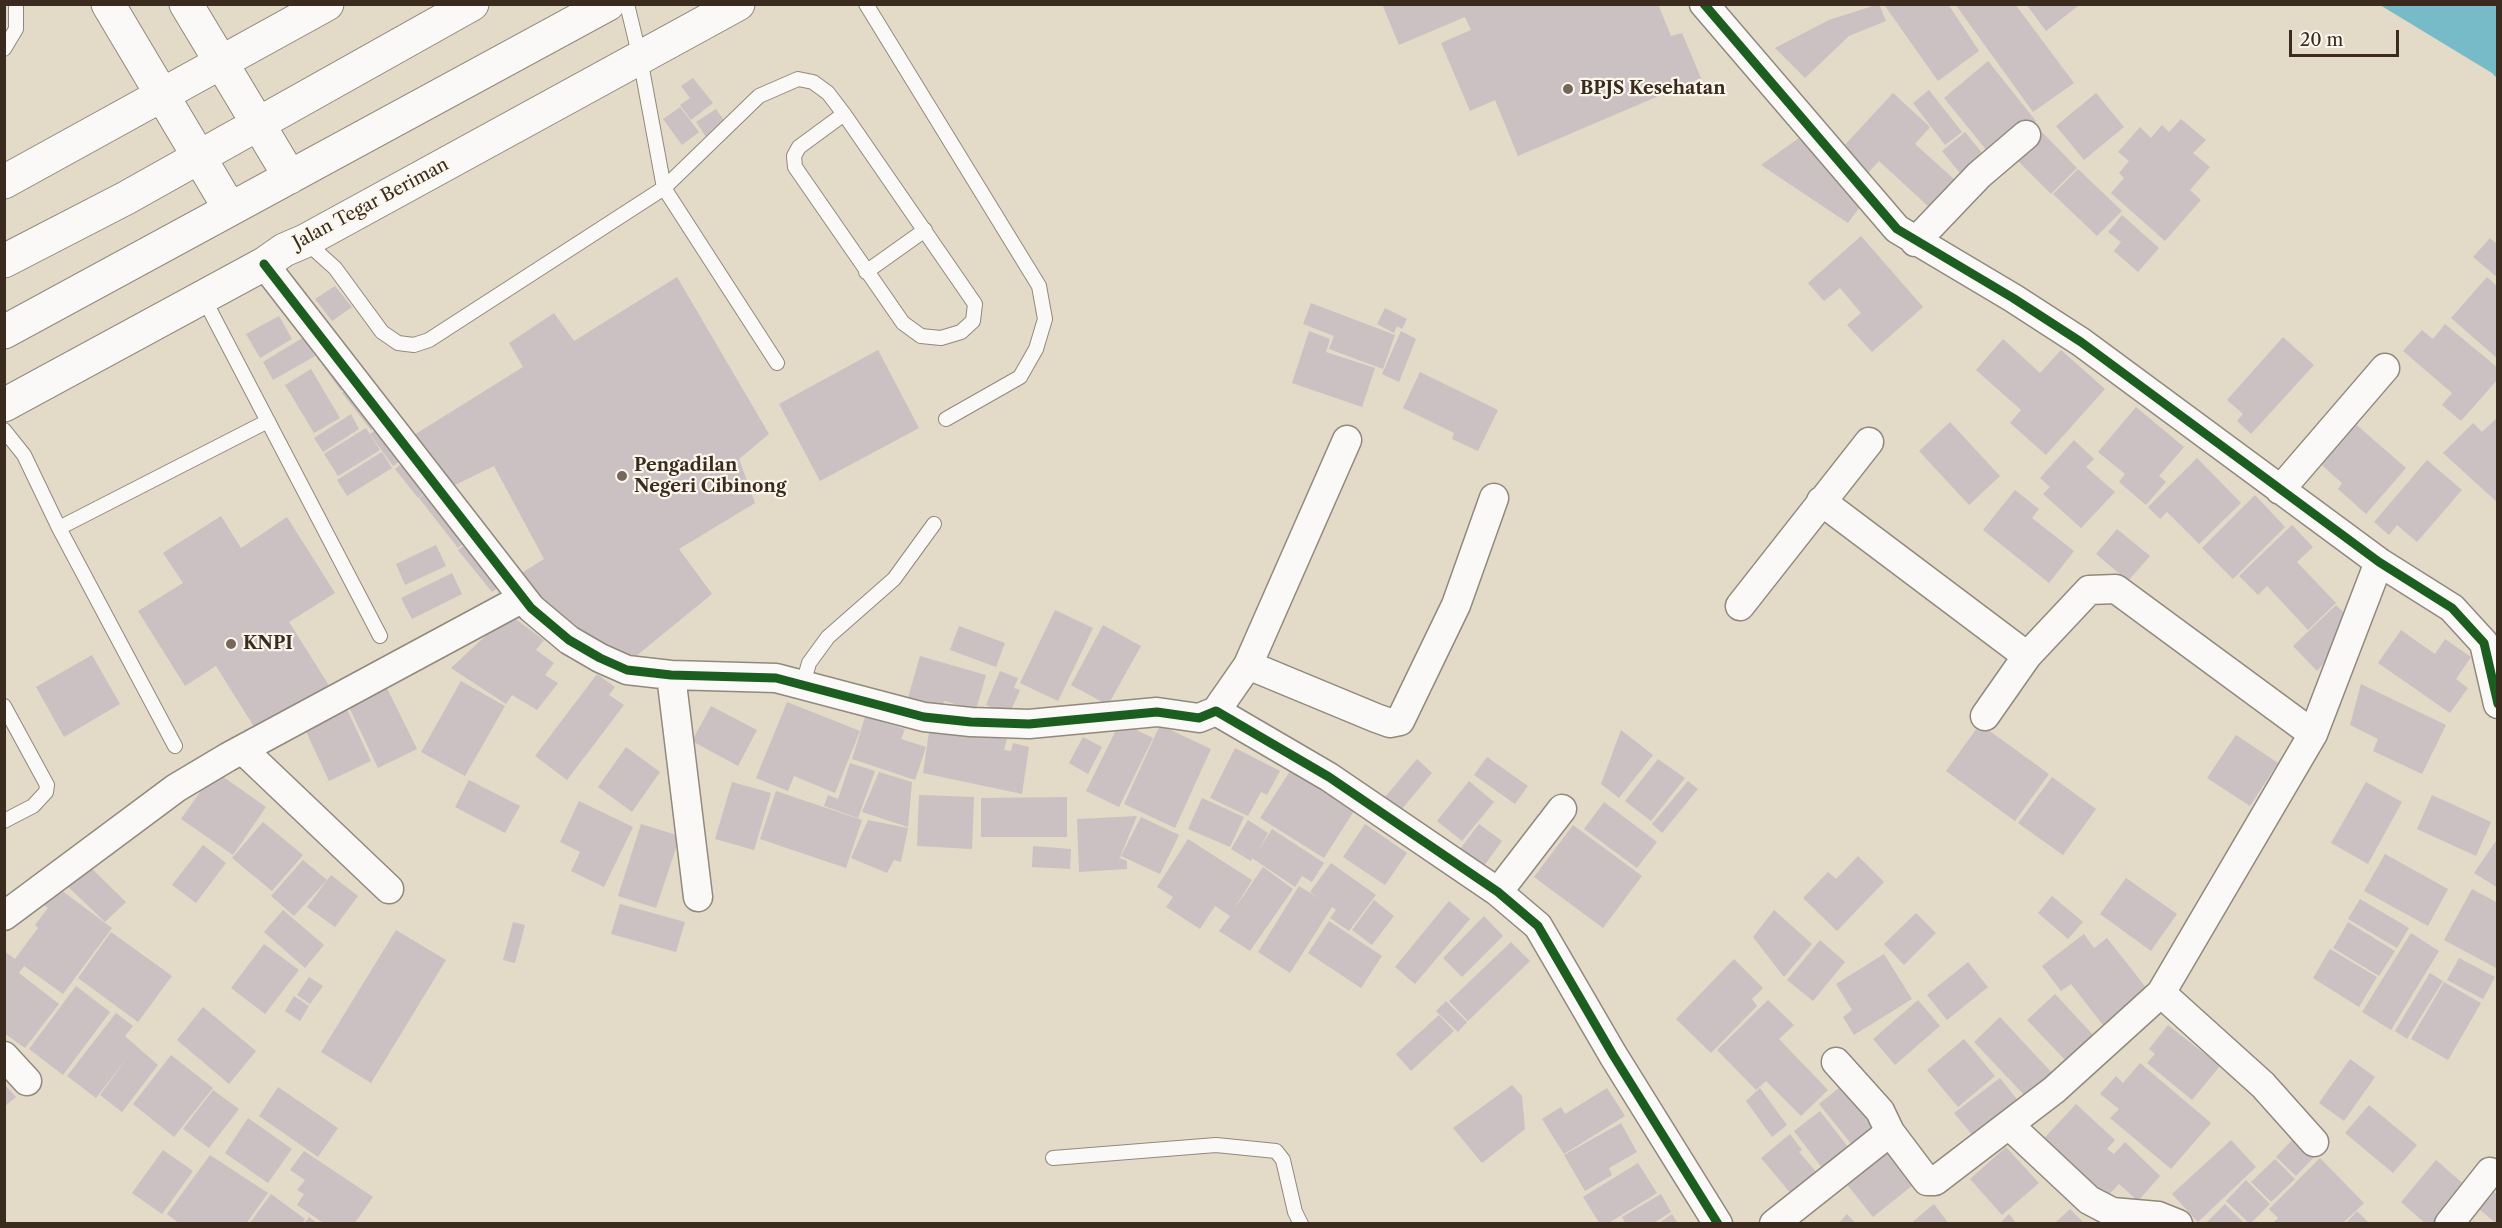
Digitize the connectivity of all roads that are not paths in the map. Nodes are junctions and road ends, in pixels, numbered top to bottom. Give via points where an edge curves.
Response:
1 (16, 4) edge
2 (108, 4) edge
3 (186, 4) edge
4 (327, 4) edge
5 (472, 4) edge
6 (608, 4) edge
7 (627, 4) edge
8 (738, 4) edge
9 (866, 4) edge
10 (1704, 4) edge
11 (4, 49) edge
12 (640, 58) junction
13 (220, 62) junction
14 (164, 95) junction
15 (844, 114) junction
16 (259, 123) junction
17 (2026, 135) dead end
18 (200, 156) junction
19 (290, 177) junction
20 (4, 182) edge
21 (664, 188) junction
22 (230, 209) junction
23 (925, 230) junction
24 (305, 241) junction
25 (1915, 242) junction
26 (4, 261) edge
27 (264, 264) junction
28 (866, 272) junction
29 (203, 297) junction
30 (4, 332) edge
31 (777, 363) dead end
32 (2385, 368) dead end
33 (4, 405) edge
34 (946, 419) dead end
35 (268, 421) junction
36 (4, 430) edge
37 (1347, 441) dead end
38 (1869, 442) dead end
39 (2280, 490) junction
40 (1494, 498) dead end
41 (1821, 501) junction
42 (934, 524) dead end
43 (59, 528) junction
44 (2379, 562) junction
45 (523, 598) junction
46 (1740, 606) dead end
47 (380, 636) dead end
48 (2027, 656) junction
49 (1248, 665) junction
50 (671, 675) junction
51 (803, 684) junction
52 (2498, 704) edge
53 (4, 706) edge
54 (1216, 711) junction
55 (1984, 716) dead end
56 (2313, 734) junction
57 (175, 746) dead end
58 (243, 750) junction
59 (1562, 809) dead end
60 (4, 822) edge
61 (389, 889) dead end
62 (1498, 892) junction
63 (698, 897) dead end
64 (4, 916) edge
65 (2161, 993) junction
66 (4, 1056) edge
67 (1836, 1062) dead end
68 (27, 1081) dead end
69 (2009, 1125) junction
70 (1890, 1132) junction
71 (2314, 1142) dead end
72 (1053, 1158) dead end
73 (2490, 1172) dead end
74 (1301, 1224) edge
75 (1718, 1224) edge
76 (1774, 1224) edge
77 (2178, 1224) edge
78 (2449, 1224) edge

1 - 11 lane via 16,29
2 - 14 main road
3 - 13 main road
4 - 13 main road
5 - 16 main road
6 - 19 main road
7 - 12 lane
8 - 12 main road, Jalan Tegar Beriman
9 - 34 lane via 1039,286 1045,319 1036,349 1020,377
10 - 25 street via 1897,229
12 - 21 lane
12 - 24 main road, Jalan Tegar Beriman
13 - 14 main road
13 - 16 main road
14 - 18 main road
14 - 20 main road
15 - 21 lane via 828,93 813,82 798,79 782,84 759,96
15 - 23 lane
15 - 28 lane via 799,147 794,156 795,167
16 - 18 main road
16 - 19 main road
17 - 25 street via 1979,175
18 - 22 main road
18 - 26 main road
19 - 22 main road
21 - 24 lane via 429,340 414,345 398,343 382,332 335,268
21 - 31 lane
22 - 30 main road
23 - 28 lane
23 - 28 lane via 975,304 973,321 961,332 941,338 921,336 903,323
24 - 27 main road, Jalan Tegar Beriman
25 - 39 street via 2080,342
27 - 29 main road, Jalan Tegar Beriman
27 - 45 street
29 - 33 main road, Jalan Tegar Beriman
29 - 35 lane
32 - 39 street
35 - 43 lane
35 - 47 lane
36 - 43 lane via 24,456
37 - 49 street
38 - 41 street
39 - 44 street
40 - 49 street via 1456,605 1400,721 1390,723 1376,718
41 - 46 street
41 - 48 street
42 - 51 lane via 894,579 828,637 809,663
43 - 57 lane
44 - 52 street via 2467,621 2484,643
44 - 56 street
45 - 50 street via 569,640 600,658 627,670
45 - 58 street
48 - 55 street
48 - 56 street via 2089,590 2116,589
49 - 54 street
50 - 51 street via 756,676
50 - 63 street
51 - 54 street via 924,717 971,722 1029,724 1157,712 1199,718
53 - 60 lane via 47,785 46,792 33,806
54 - 62 street via 1329,777
56 - 65 street
58 - 61 street
58 - 64 street via 176,788
59 - 62 street
62 - 75 street via 1544,934 1613,1055
65 - 69 street via 2054,1090
65 - 71 street via 2263,1085
66 - 68 street
67 - 70 street via 1880,1111
69 - 70 street via 1935,1181 1926,1181
69 - 77 street via 2089,1200 2112,1212 2158,1216
70 - 76 street
72 - 74 lane via 1216,1144 1276,1151 1283,1160
73 - 78 street

